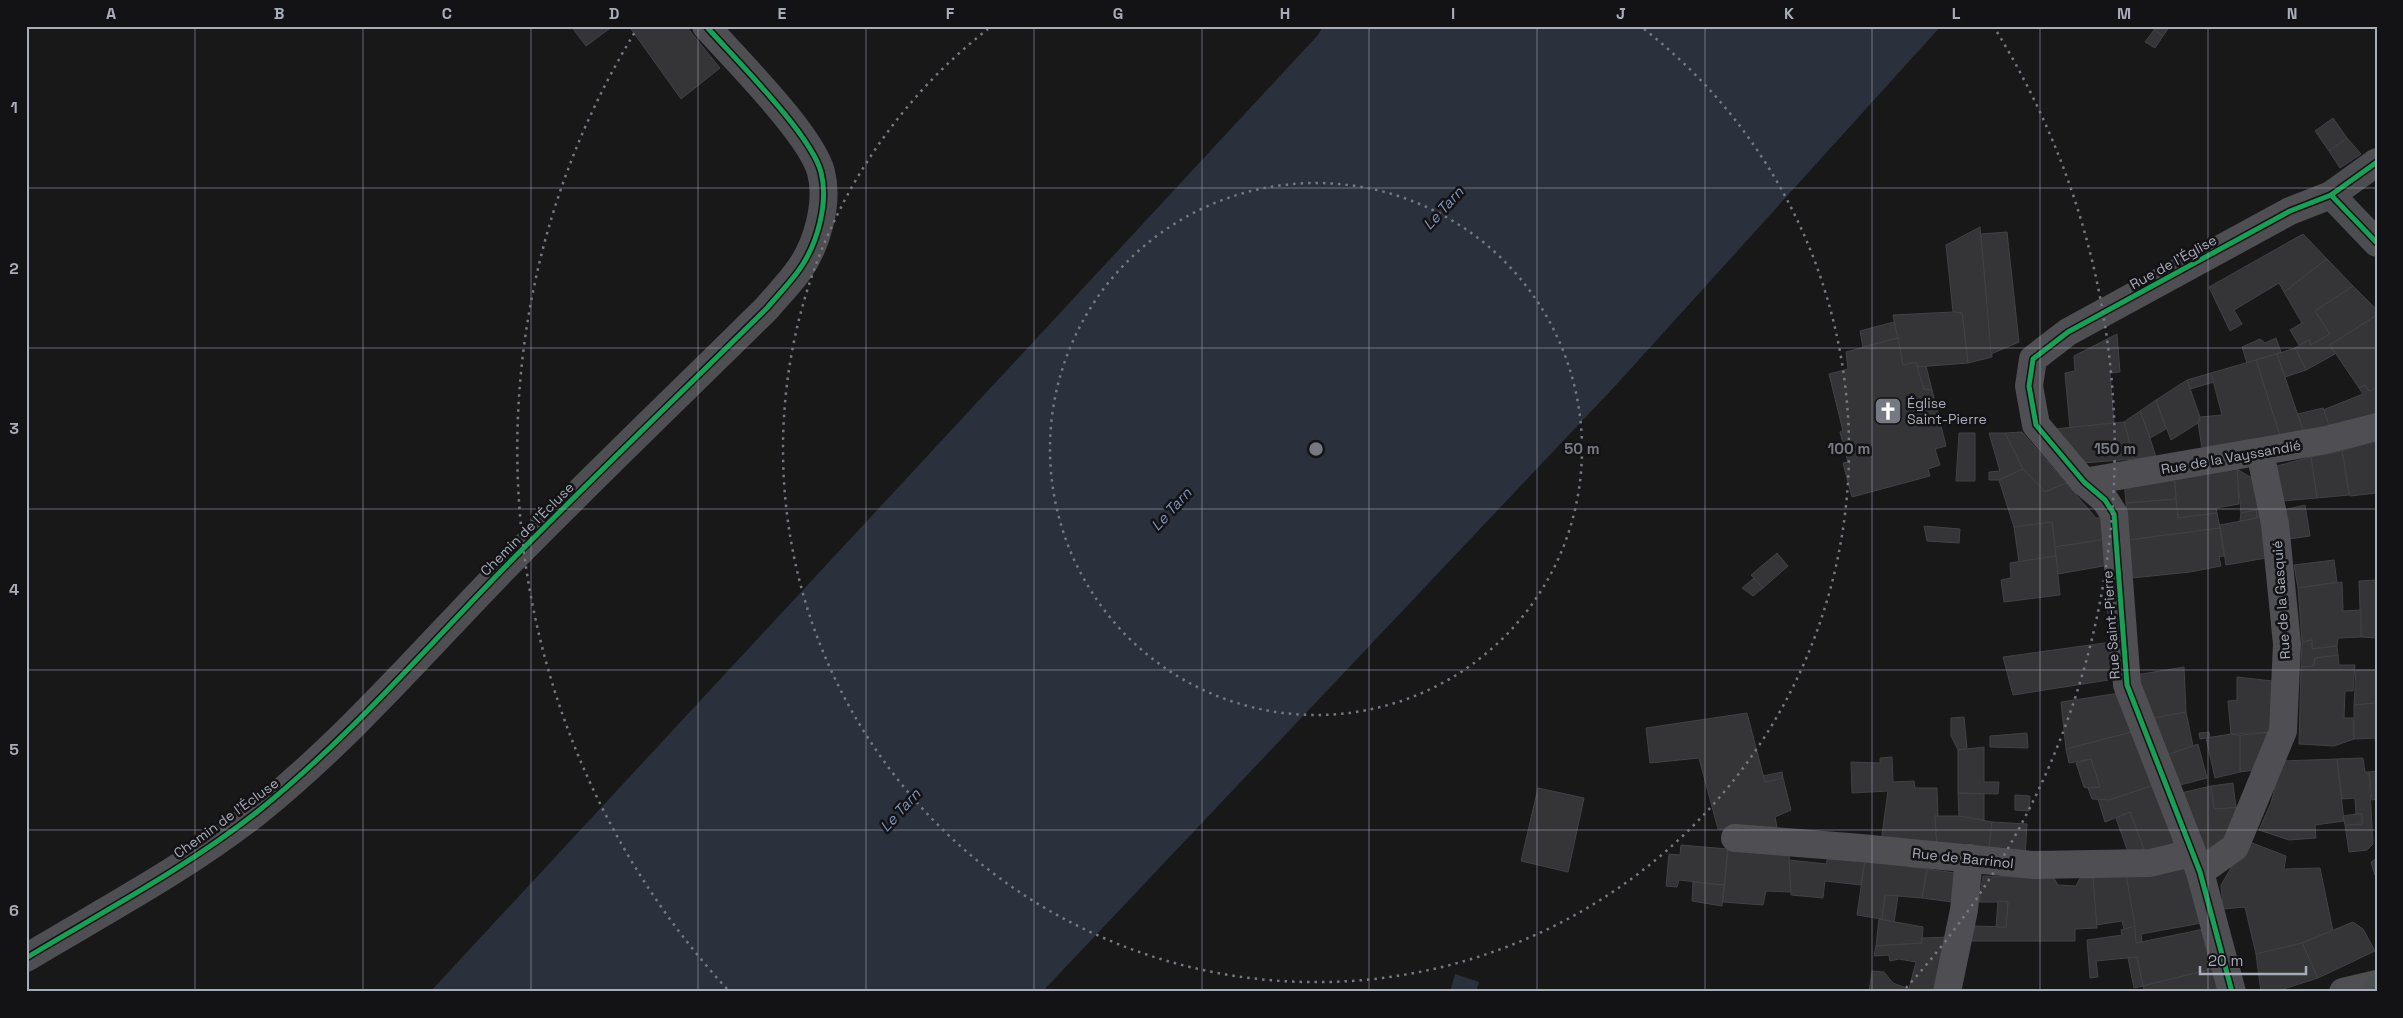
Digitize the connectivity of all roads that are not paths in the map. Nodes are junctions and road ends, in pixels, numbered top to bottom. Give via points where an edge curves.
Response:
1 (706, 26) edge
2 (2377, 162) edge
3 (2331, 195) junction
4 (2377, 243) edge
5 (2032, 359) joint
6 (2377, 427) edge
7 (2260, 452) junction
8 (2084, 482) junction
9 (1734, 838) dead end
10 (1969, 858) junction
11 (2196, 863) junction
12 (26, 958) edge
13 (2377, 984) edge
14 (1947, 992) edge
15 (2232, 992) edge
16 (2344, 992) edge

1 - 12 street, Chemin de l'Écluse via 797,131 820,172 822,198 818,229 799,269 767,308 285,789 174,869
2 - 3 street
3 - 4 street
3 - 5 street, Rue de l'Église via 2290,211 2068,332
5 - 8 street, Rue Saint-Pierre via 2029,386 2036,425
6 - 7 street, Rue de la Vayssandié
7 - 8 street, Rue de la Vayssandié
7 - 11 street, Rue de la Gasquié via 2275,524 2287,644 2283,731 2235,847
8 - 11 street, Rue Saint-Pierre via 2105,500 2114,514 2127,685
9 - 10 street, Rue de Barrinol
10 - 11 street, Rue de Barrinol via 2034,864
10 - 14 street via 1964,910
11 - 15 street, Rue Saint-Pierre
13 - 16 street

